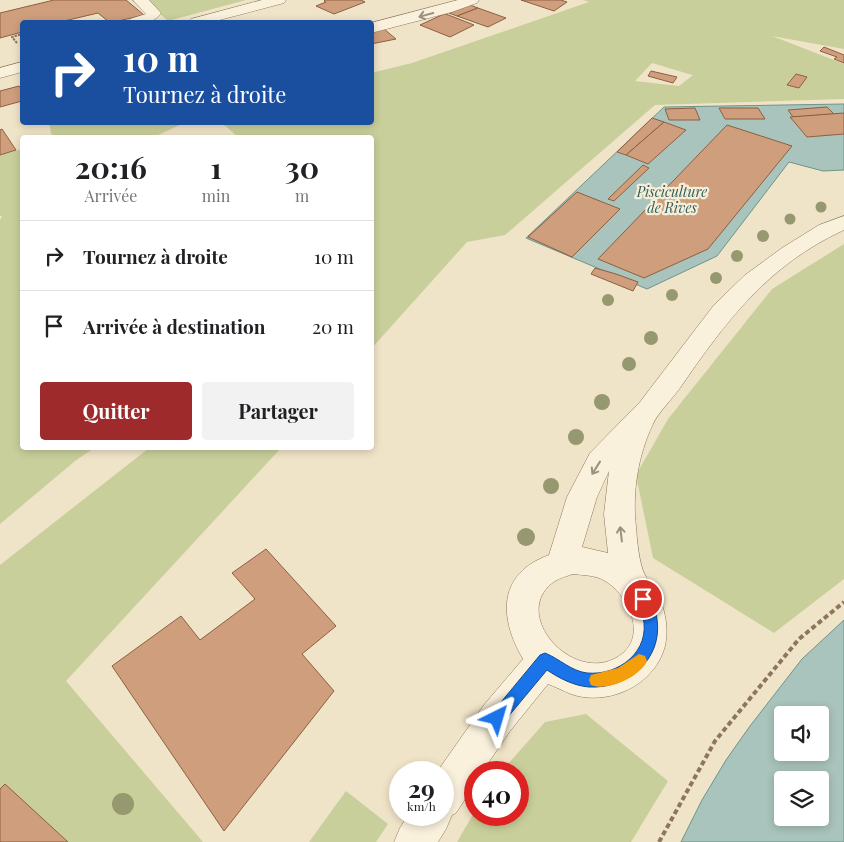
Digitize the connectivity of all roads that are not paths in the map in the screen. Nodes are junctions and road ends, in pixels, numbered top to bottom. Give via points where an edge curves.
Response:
1 (140, 0) edge
2 (279, 0) edge
3 (472, 0) edge
4 (142, 20) edge
5 (219, 20) edge
6 (374, 27) edge
7 (20, 68) edge
8 (0, 73) edge
9 (844, 222) edge
10 (641, 419) junction
11 (562, 562) junction
12 (630, 582) junction
13 (545, 660) junction
14 (454, 781) edge
15 (425, 826) edge
16 (414, 842) edge

1 - 4 street via 154,13
2 - 5 street
3 -> 6 street
7 - 8 street
9 - 10 street via 818,234 740,293 711,324
10 -> 11 street via 594,469
12 -> 10 street via 620,534 620,498 624,471
11 - 12 street via 603,565
11 - 13 street via 538,574 527,589 521,606 526,635
12 - 13 street via 643,599 651,628 648,647 637,664 610,679 587,680 565,673
13 - 14 street via 497,718
15 - 16 street

